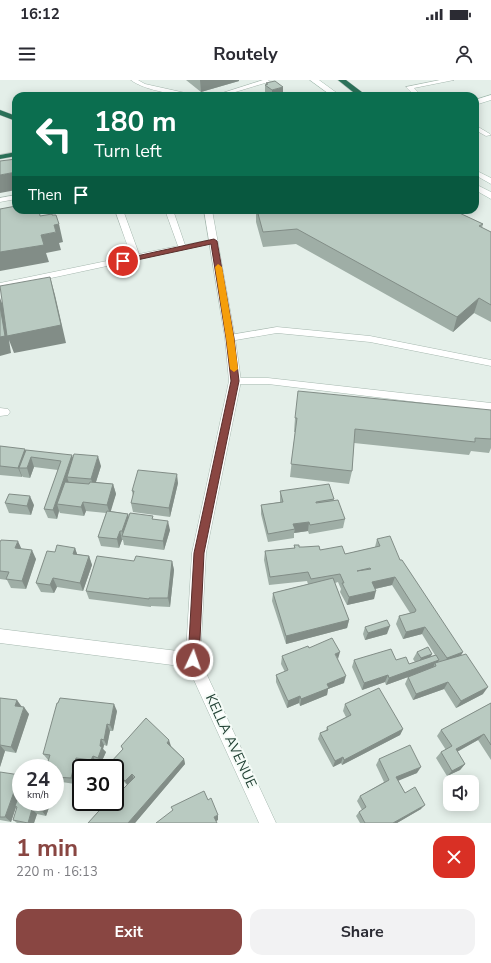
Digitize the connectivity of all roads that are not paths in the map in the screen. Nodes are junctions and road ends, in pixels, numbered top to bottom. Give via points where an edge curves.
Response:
1 (134, 80) edge
2 (266, 80) edge
3 (314, 80) edge
4 (342, 80) edge
5 (451, 80) edge
6 (177, 92) edge
7 (228, 92) edge
8 (279, 92) edge
9 (331, 92) edge
10 (358, 92) edge
11 (415, 92) edge
12 (491, 97) edge
13 (479, 102) edge
14 (0, 112) edge
15 (12, 118) edge
16 (479, 129) edge
17 (490, 135) edge
18 (12, 155) edge
19 (0, 157) edge
20 (479, 174) edge
21 (491, 181) edge
22 (479, 189) edge
23 (491, 196) edge
24 (12, 198) edge
25 (0, 200) edge
26 (120, 214) edge
27 (170, 214) edge
28 (209, 214) edge
29 (214, 241) junction
30 (182, 248) junction
31 (136, 258) junction
32 (0, 286) edge
33 (230, 338) junction
34 (491, 363) edge
35 (235, 381) junction
36 (491, 407) edge
37 (0, 636) edge
38 (193, 660) junction
39 (268, 823) edge

1 - 6 lane via 143,85
2 - 7 lane
2 - 8 lane
3 - 9 street
4 - 10 highway
5 - 11 lane via 409,87
12 - 13 street
14 - 15 highway
16 - 17 lane
18 - 19 highway
20 - 21 street
22 - 23 street
24 - 25 lane
26 - 31 lane
27 - 30 lane
28 - 29 street, KELLA AVENUE
29 - 30 lane
29 - 33 street, KELLA AVENUE
30 - 31 lane
31 - 32 lane
33 - 34 lane via 277,330 370,339
33 - 35 street, KELLA AVENUE
35 - 36 lane via 268,381
35 - 38 street, KELLA AVENUE via 199,553
37 - 38 street
38 - 39 street, KELLA AVENUE

